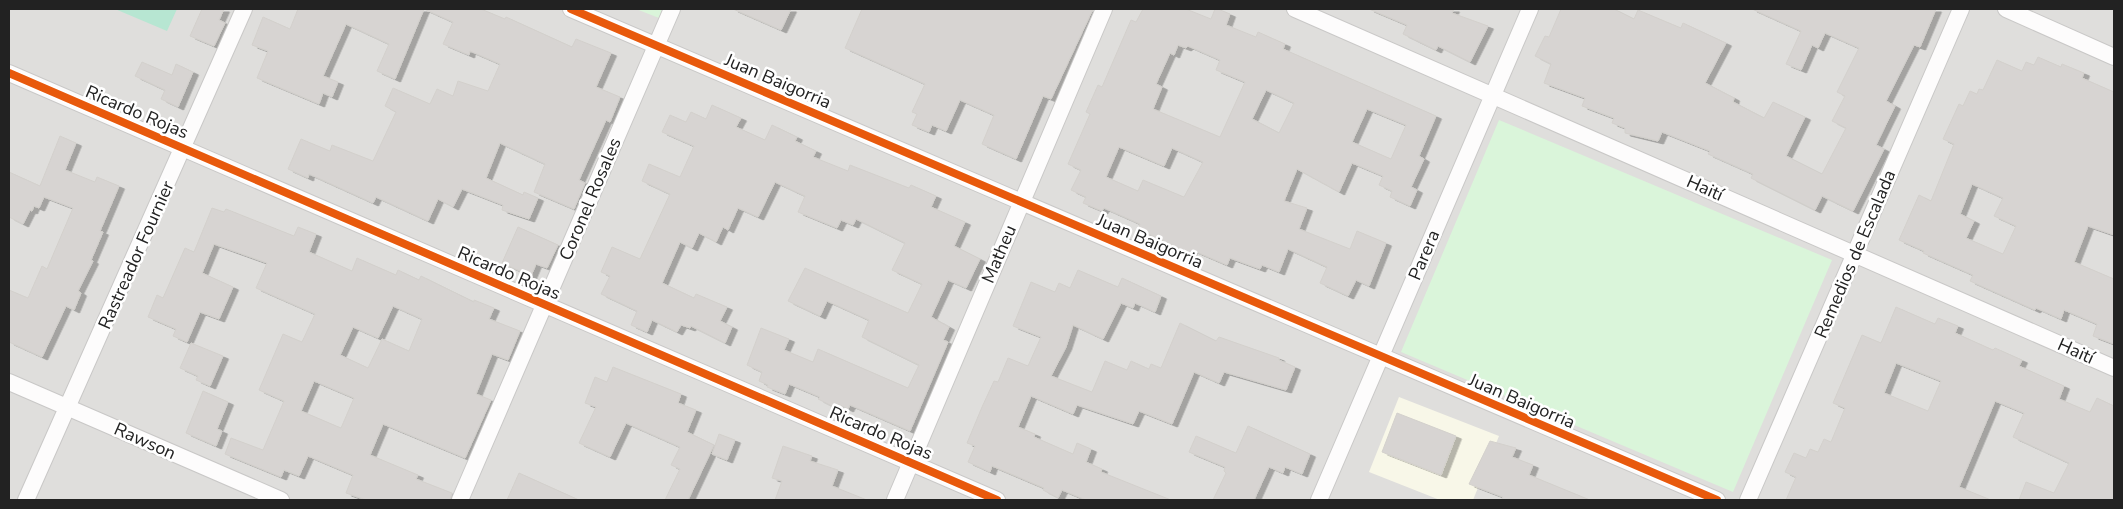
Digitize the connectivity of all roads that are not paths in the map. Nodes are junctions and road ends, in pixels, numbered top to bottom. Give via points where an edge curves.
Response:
1 (244, 9) edge
2 (572, 9) edge
3 (672, 9) edge
4 (1104, 9) edge
5 (1295, 9) edge
6 (1530, 9) edge
7 (1961, 9) edge
8 (2006, 9) edge
9 (656, 45) junction
10 (2114, 57) edge
11 (9, 73) edge
12 (1493, 96) junction
13 (183, 148) junction
14 (1022, 202) junction
15 (1855, 254) junction
16 (544, 304) junction
17 (1380, 356) junction
18 (2114, 368) edge
19 (9, 382) edge
20 (68, 408) junction
21 (910, 462) junction
22 (26, 500) edge
23 (281, 500) edge
24 (460, 500) edge
25 (895, 500) edge
26 (997, 500) edge
27 (1319, 500) edge
28 (1717, 500) edge
29 (1748, 500) edge

1 - 13 street, Rastreador Fournier
2 - 9 street, Juan Baigorria
3 - 9 street, Coronel Rosales
4 - 14 street, Matheu
5 - 12 street, Haití
6 - 12 street, Parera
7 - 15 street, Remedios de Escalada
8 - 10 street
9 - 14 street, Juan Baigorria
9 - 16 street, Coronel Rosales
11 - 13 street, Ricardo Rojas
12 - 15 street, Haití
12 - 17 street, Parera
13 - 16 street, Ricardo Rojas
13 - 20 street, Rastreador Fournier
14 - 17 street, Juan Baigorria
14 - 21 street, Matheu
15 - 18 street, Haití
15 - 29 street, Remedios de Escalada
16 - 21 street, Ricardo Rojas
16 - 24 street, Coronel Rosales
17 - 27 street, Parera
17 - 28 street, Juan Baigorria
19 - 20 street, Rawson
20 - 22 street, Rastreador Fournier
20 - 23 street, Rawson
21 - 25 street, Matheu
21 - 26 street, Ricardo Rojas

